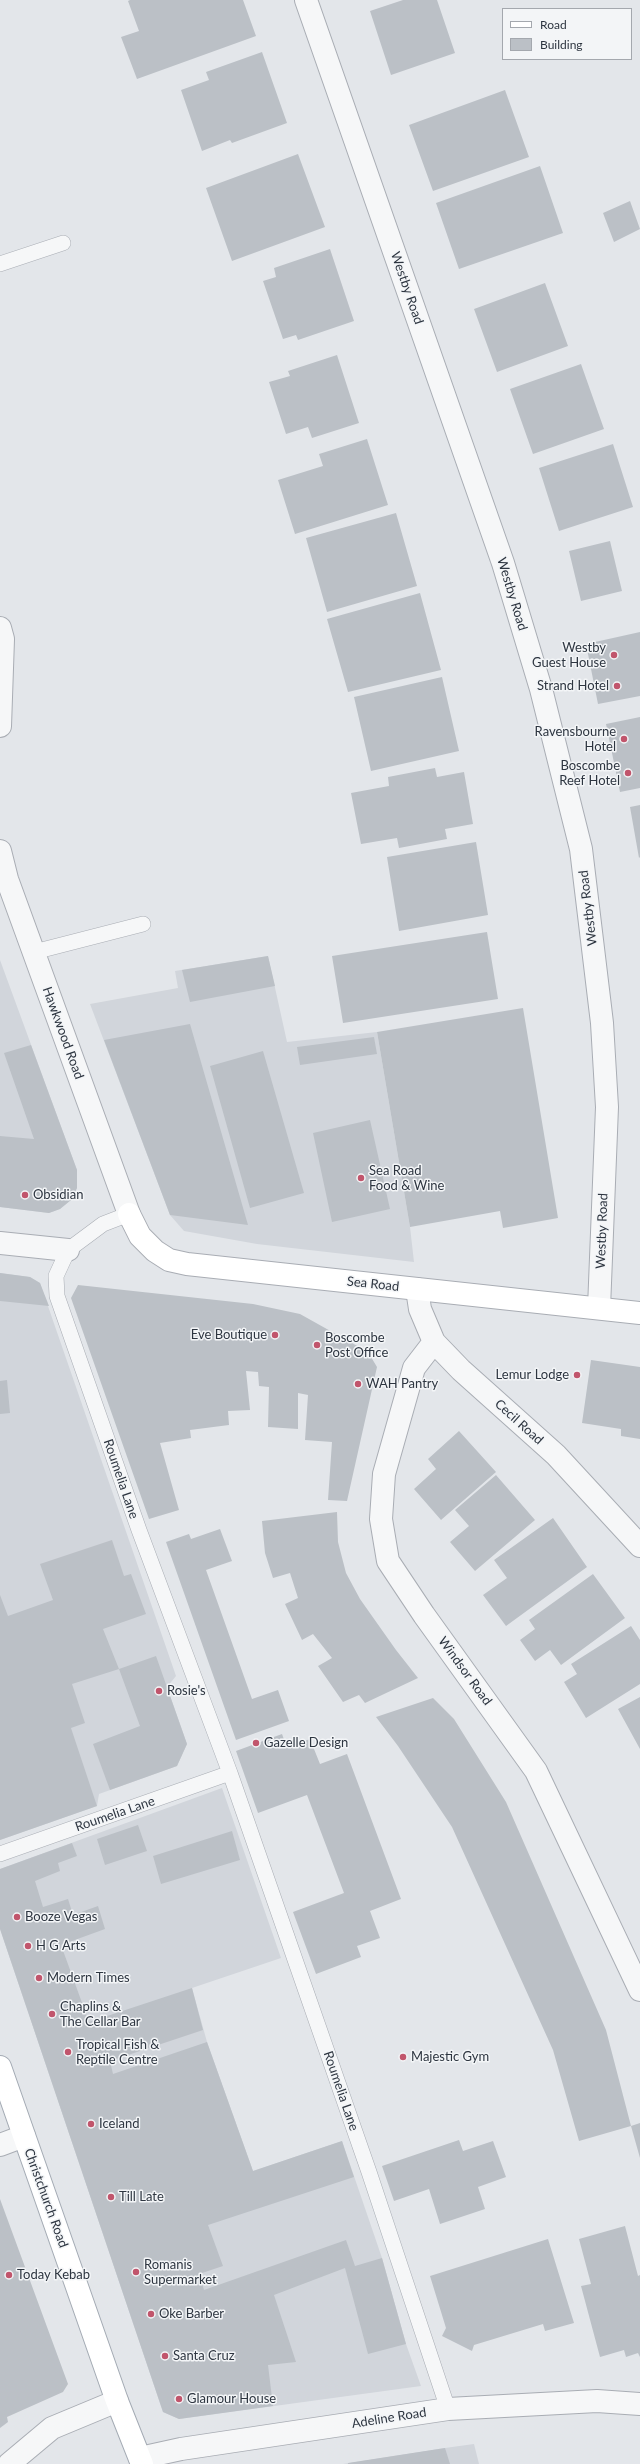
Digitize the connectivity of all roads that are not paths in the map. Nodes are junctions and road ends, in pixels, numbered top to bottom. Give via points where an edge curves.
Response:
1 (306, 0) edge
2 (63, 243) dead end
3 (0, 264) edge
4 (0, 628) edge
5 (0, 726) edge
6 (0, 851) edge
7 (4, 881) edge
8 (143, 924) dead end
9 (34, 952) junction
10 (129, 1214) junction
11 (0, 1243) edge
12 (60, 1249) junction
13 (417, 1289) junction
14 (599, 1308) junction
15 (640, 1313) edge
16 (434, 1342) junction
17 (640, 1546) edge
18 (230, 1773) junction
19 (0, 1854) edge
20 (640, 1990) edge
21 (0, 2067) edge
22 (24, 2136) junction
23 (0, 2145) edge
24 (117, 2401) junction
25 (640, 2404) edge
26 (448, 2409) junction
27 (141, 2461) edge
28 (10, 2464) edge

1 - 14 street, Westby Road via 503,563 541,689 581,849 602,1023 607,1107
2 - 3 lane
4 - 5 street via 3,647
6 - 7 street, Hawkwood Road
7 - 9 street, Hawkwood Road
8 - 9 lane
9 - 10 street, Hawkwood Road
10 - 12 lane, Roumelia Lane via 103,1224
10 - 13 street, Sea Road via 140,1236 169,1260
11 - 12 street
12 - 18 lane, Roumelia Lane via 56,1276 57,1296 139,1530
13 - 14 street, Sea Road
13 - 16 street, Cecil Road via 420,1310
14 - 15 street, Sea Road
16 - 17 street, Cecil Road via 461,1370 556,1455
16 - 20 street, Windsor Road via 414,1368 384,1474 381,1519 388,1560 424,1615 536,1770
18 - 19 lane, Roumelia Lane
18 - 26 lane, Roumelia Lane via 369,2172
21 - 22 street, Christchurch Road
22 - 23 street
22 - 24 street, Christchurch Road
24 - 27 street, Christchurch Road
24 - 28 street via 52,2428
25 - 26 street, Adeline Road via 597,2401
26 - 27 street, Adeline Road via 181,2449

